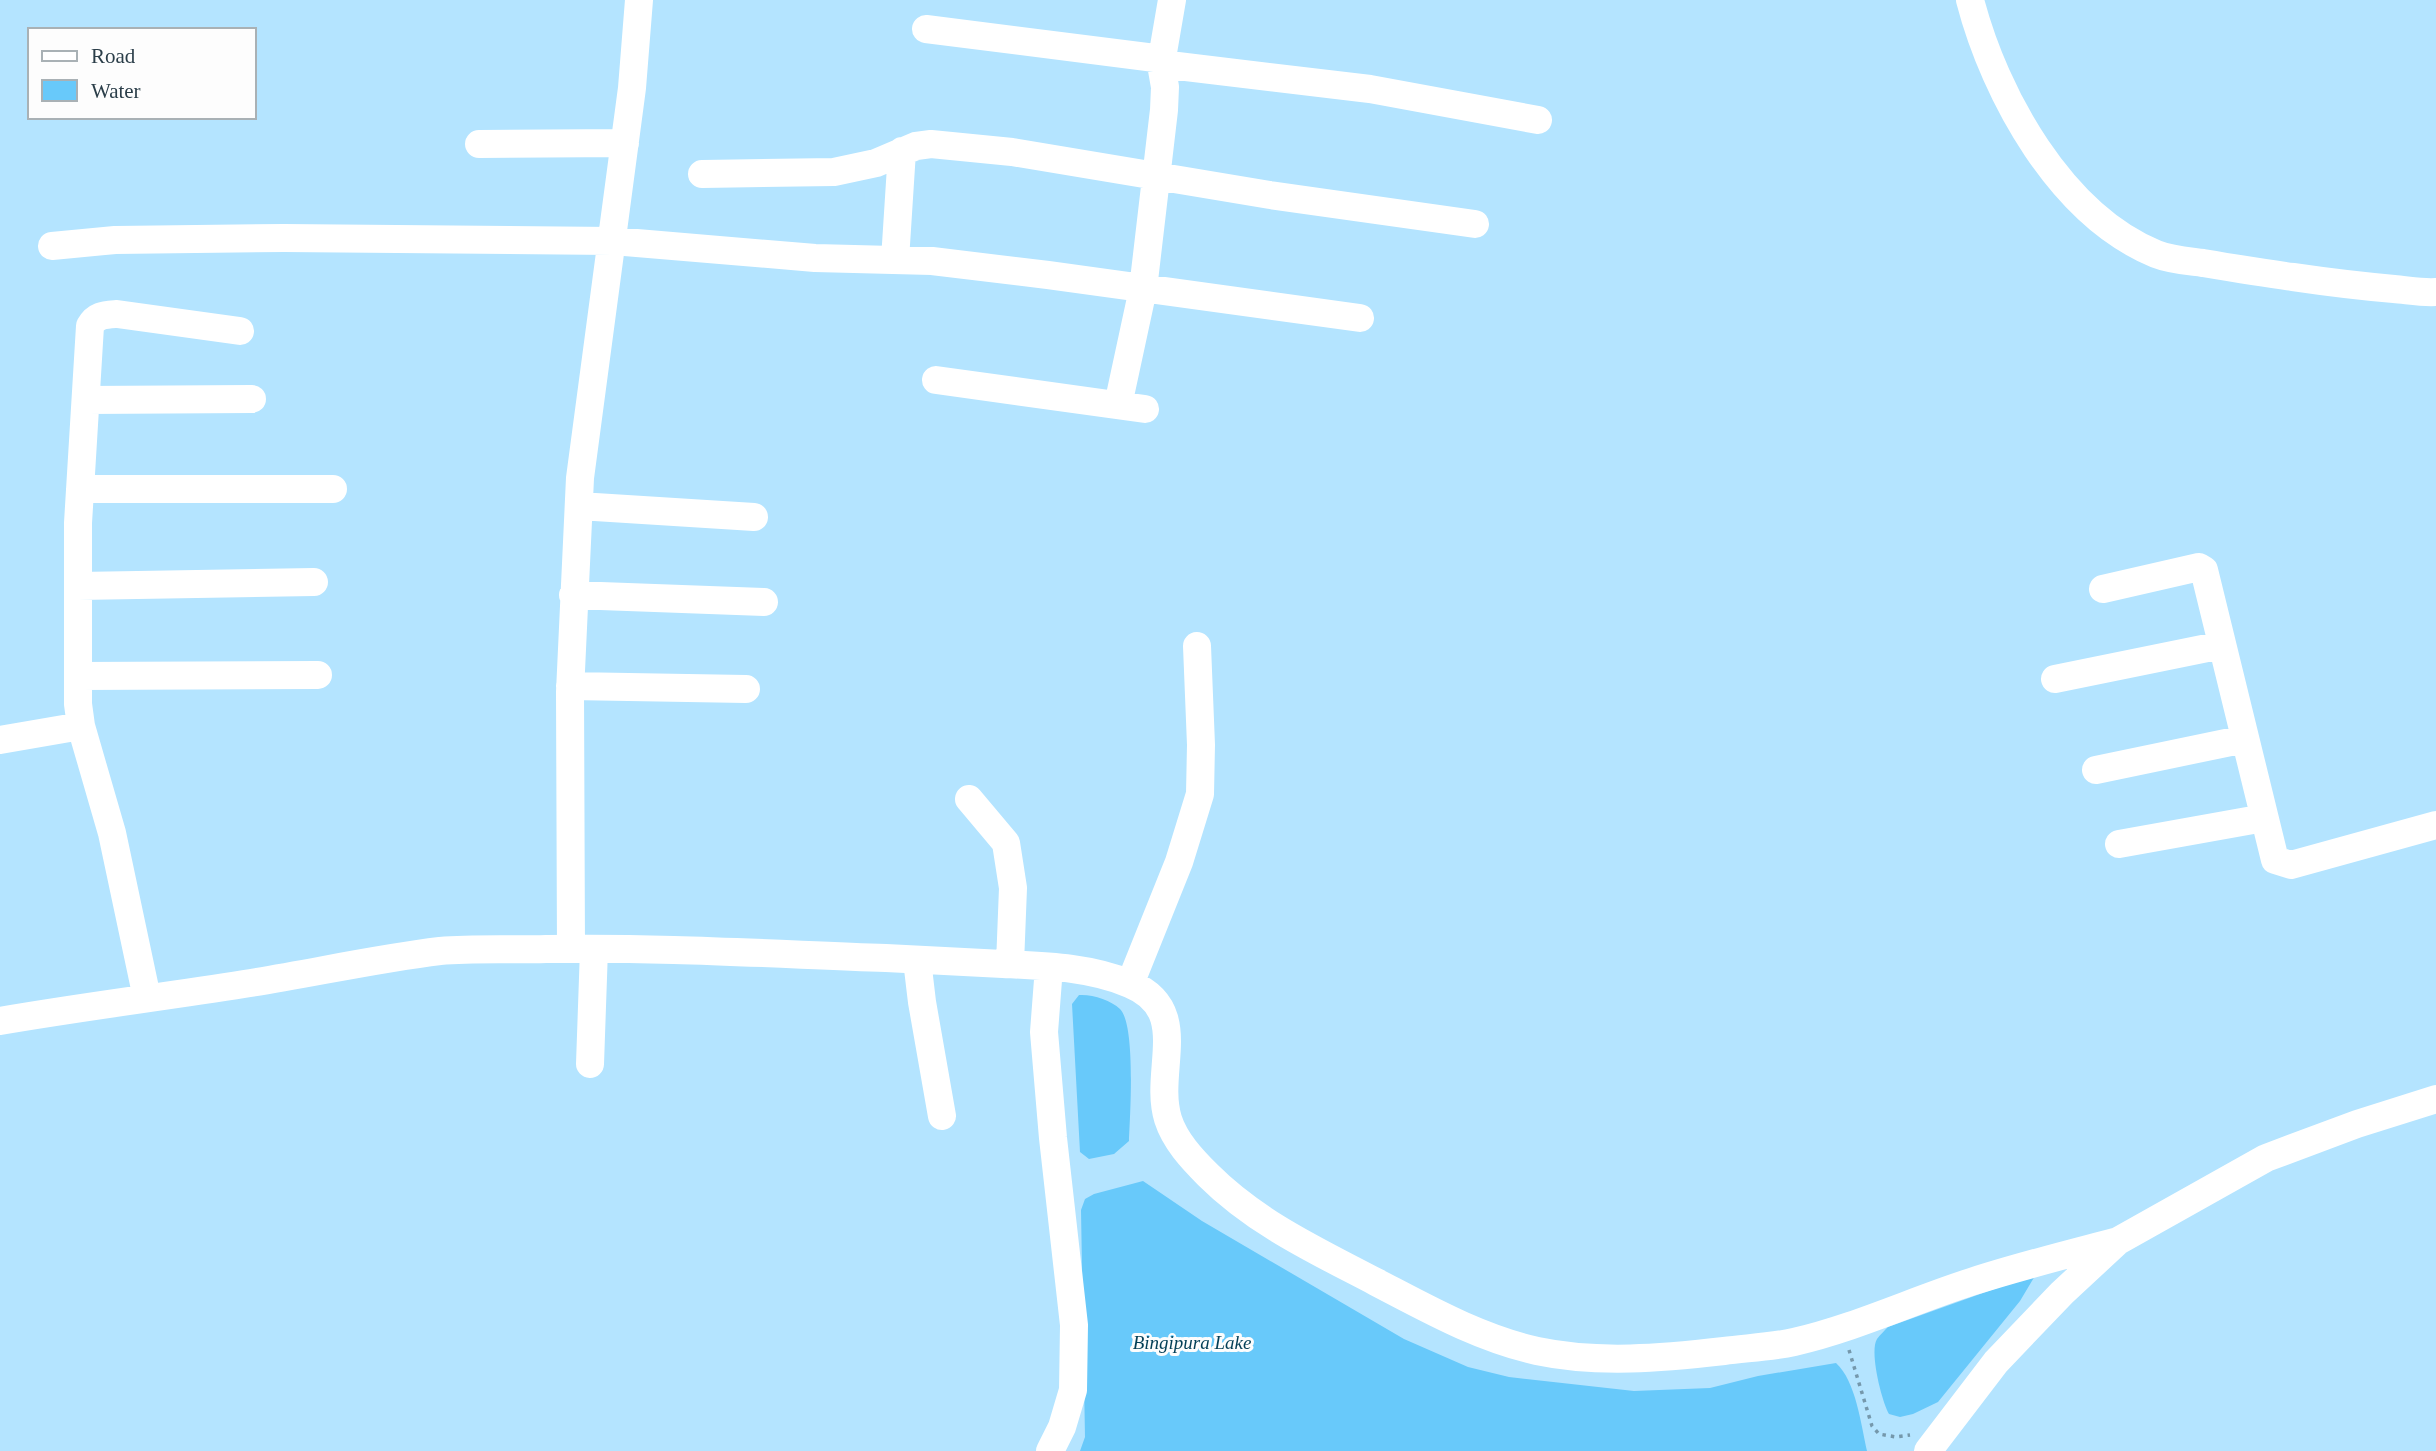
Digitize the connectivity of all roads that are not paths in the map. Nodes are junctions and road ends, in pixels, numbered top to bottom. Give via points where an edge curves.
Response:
1 (639, 0) edge
2 (1172, 0) edge
3 (1970, 0) edge
4 (926, 29) dead end
5 (1161, 64) junction
6 (1538, 120) dead end
7 (625, 143) junction
8 (479, 144) dead end
9 (902, 152) junction
10 (702, 174) dead end
11 (1156, 175) junction
12 (1475, 224) dead end
13 (613, 241) junction
14 (52, 246) dead end
15 (895, 260) junction
16 (1143, 289) junction
17 (2436, 292) edge
18 (1360, 318) dead end
19 (240, 331) dead end
20 (936, 380) dead end
21 (252, 399) dead end
22 (86, 400) junction
23 (80, 489) junction
24 (333, 489) dead end
25 (579, 506) junction
26 (754, 517) dead end
27 (314, 582) dead end
28 (78, 586) junction
29 (2103, 589) dead end
30 (573, 595) junction
31 (764, 603) dead end
32 (2222, 645) junction
33 (1196, 646) dead end
34 (318, 675) dead end
35 (78, 676) junction
36 (2055, 679) dead end
37 (570, 686) junction
38 (746, 689) dead end
39 (81, 726) junction
40 (2245, 739) junction
41 (0, 740) edge
42 (2096, 771) dead end
43 (969, 799) dead end
44 (2264, 818) junction
45 (2436, 825) edge
46 (2119, 844) dead end
47 (582, 949) junction
48 (917, 960) junction
49 (1010, 964) junction
50 (1049, 967) junction
51 (1130, 984) junction
52 (147, 999) junction
53 (0, 1021) edge
54 (590, 1064) dead end
55 (2436, 1099) edge
56 (942, 1116) dead end
57 (2118, 1241) junction
58 (1935, 1441) edge
59 (1050, 1451) edge

1 - 7 street
2 - 5 street
3 - 17 street via 1988,53 2036,148 2072,194 2136,244 2159,255 2246,270
4 - 5 street via 1155,58
5 - 6 street via 1370,89
5 - 11 street via 1164,110
7 - 8 street
7 - 13 street
9 - 10 street via 834,172
9 - 11 street via 916,146 944,146 1012,152
9 - 15 street
11 - 12 street
11 - 16 street
13 - 14 street via 284,238 115,240
13 - 15 street
13 - 25 street
15 - 16 street
16 - 18 street
16 - 20 street via 1132,407
19 - 22 street via 117,314 94,319 88,341
21 - 22 street
22 - 23 street
23 - 24 street
23 - 28 street
25 - 26 street
25 - 30 street
27 - 28 street
28 - 35 street
29 - 32 street via 2199,567 2206,574
30 - 31 street
30 - 37 street
32 - 36 street
32 - 40 street
33 - 51 street via 1200,794 1179,862
34 - 35 street
35 - 39 street
37 - 38 street
37 - 47 street
39 - 41 street
39 - 52 street via 112,833
40 - 42 street
40 - 44 street
43 - 49 street via 1006,843 1013,888
44 - 45 street via 2274,860 2291,865
44 - 46 street
47 - 48 street
47 - 52 street via 443,951
47 - 54 street
48 - 49 street
48 - 56 street
49 - 50 street
50 - 51 street
50 - 59 street via 1044,1032 1074,1325 1073,1390
51 - 57 street via 1164,1012 1166,1114 1179,1142 1199,1167 1281,1232 1449,1320 1534,1350 1629,1359 1793,1342 1965,1284
52 - 53 street
55 - 57 street via 2266,1158
57 - 58 street via 1996,1362

